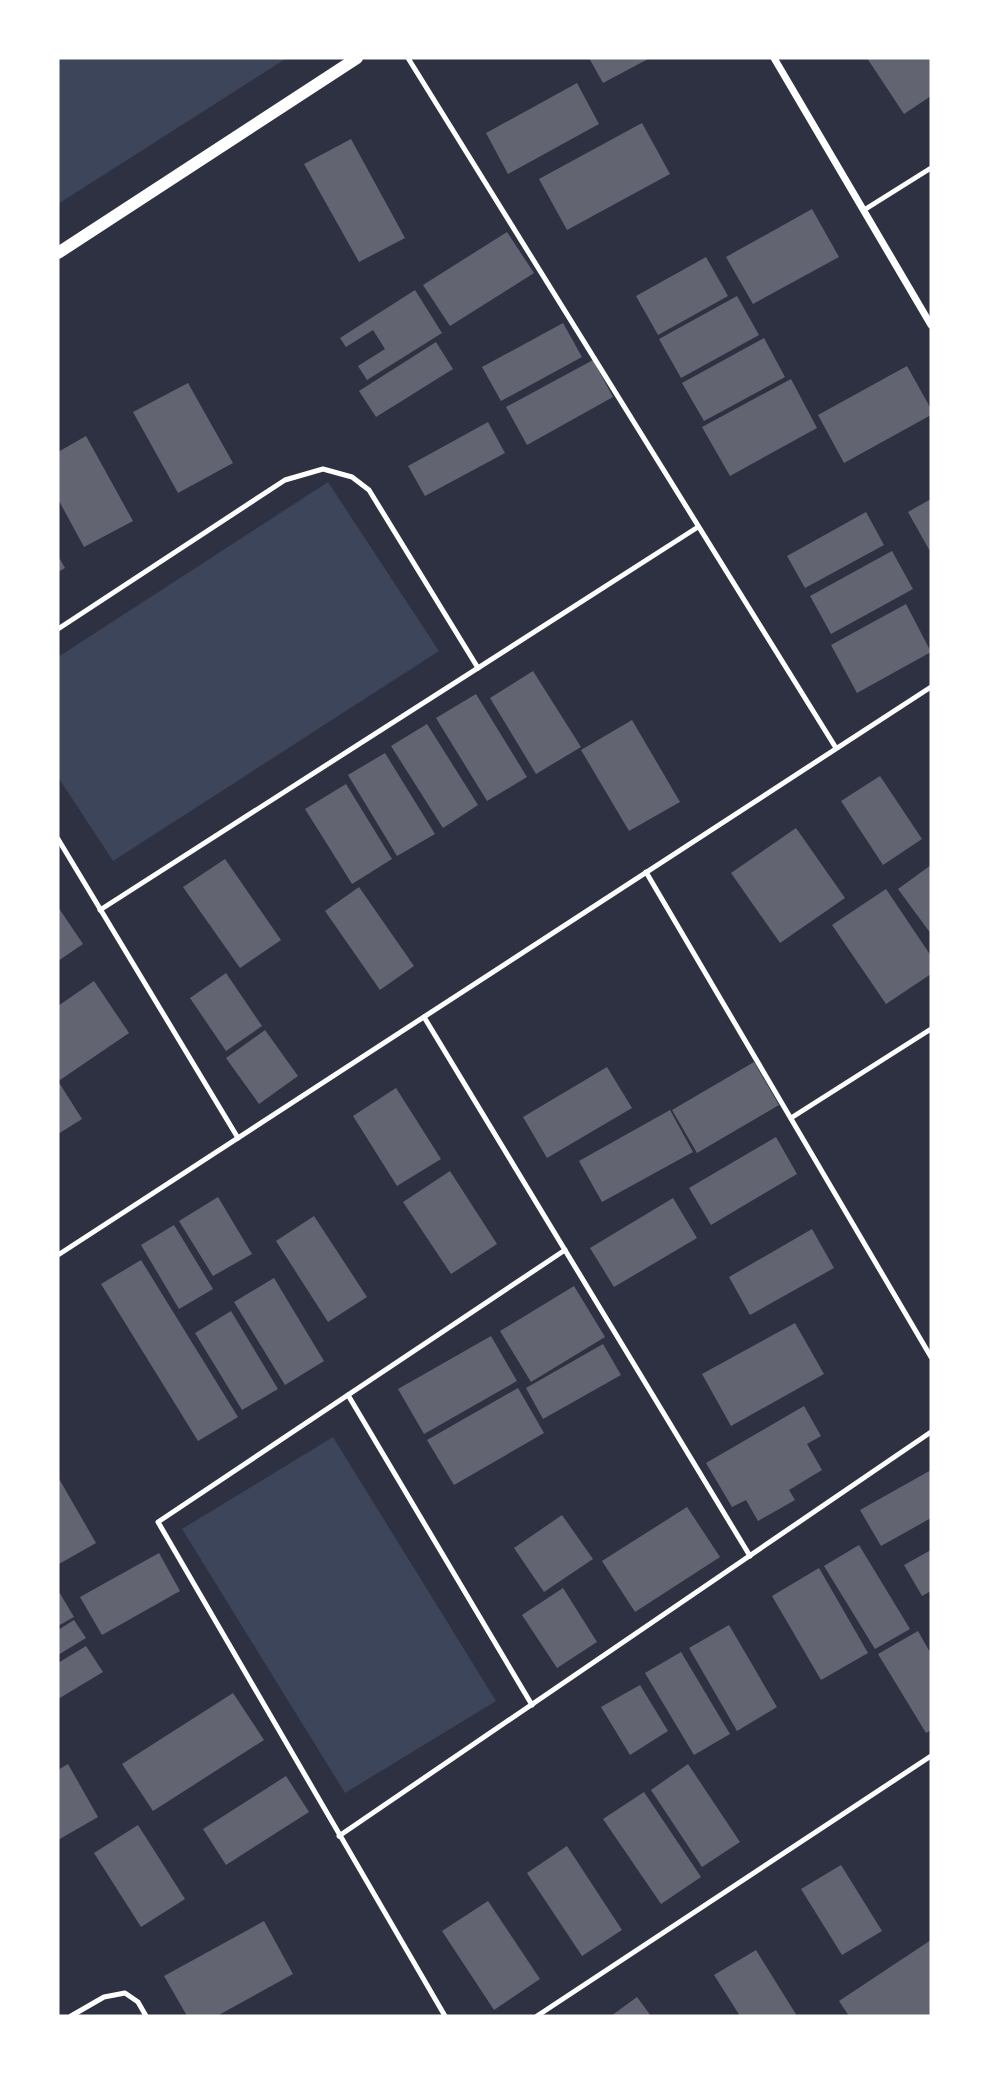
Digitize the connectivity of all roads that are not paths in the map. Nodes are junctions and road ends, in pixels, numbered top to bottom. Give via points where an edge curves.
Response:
1 (357, 58) edge
2 (408, 58) edge
3 (774, 58) edge
4 (931, 168) edge
5 (864, 210) junction
6 (58, 253) edge
7 (931, 324) edge
8 (698, 527) junction
9 (58, 629) edge
10 (478, 668) junction
11 (931, 687) edge
12 (836, 748) junction
13 (58, 839) edge
14 (646, 872) junction
15 (100, 910) junction
16 (424, 1017) junction
17 (931, 1030) edge
18 (791, 1118) junction
19 (238, 1138) junction
20 (565, 1250) junction
21 (58, 1255) edge
22 (931, 1357) edge
23 (348, 1395) junction
24 (931, 1432) edge
25 (750, 1556) junction
26 (532, 1705) junction
27 (931, 1756) edge
28 (339, 1836) junction
29 (71, 2016) edge
30 (146, 2016) edge
31 (445, 2016) edge
32 (537, 2016) edge

1 - 6 street
2 - 8 lane
3 - 5 street
4 - 5 lane
5 - 7 street
8 - 10 lane
8 - 12 lane
9 - 10 lane via 285,481 323,470 352,477 369,489
10 - 15 lane
11 - 12 lane
12 - 14 lane
13 - 15 lane
14 - 16 lane
14 - 18 lane
15 - 19 lane
16 - 19 lane
16 - 20 lane
17 - 18 lane
18 - 22 lane
19 - 21 lane
20 - 23 lane
20 - 25 lane
23 - 26 lane
23 - 28 lane via 158,1522
24 - 25 lane
25 - 26 lane
26 - 28 lane
27 - 32 lane
28 - 31 lane
29 - 30 lane via 104,1997 125,1993 138,2002

